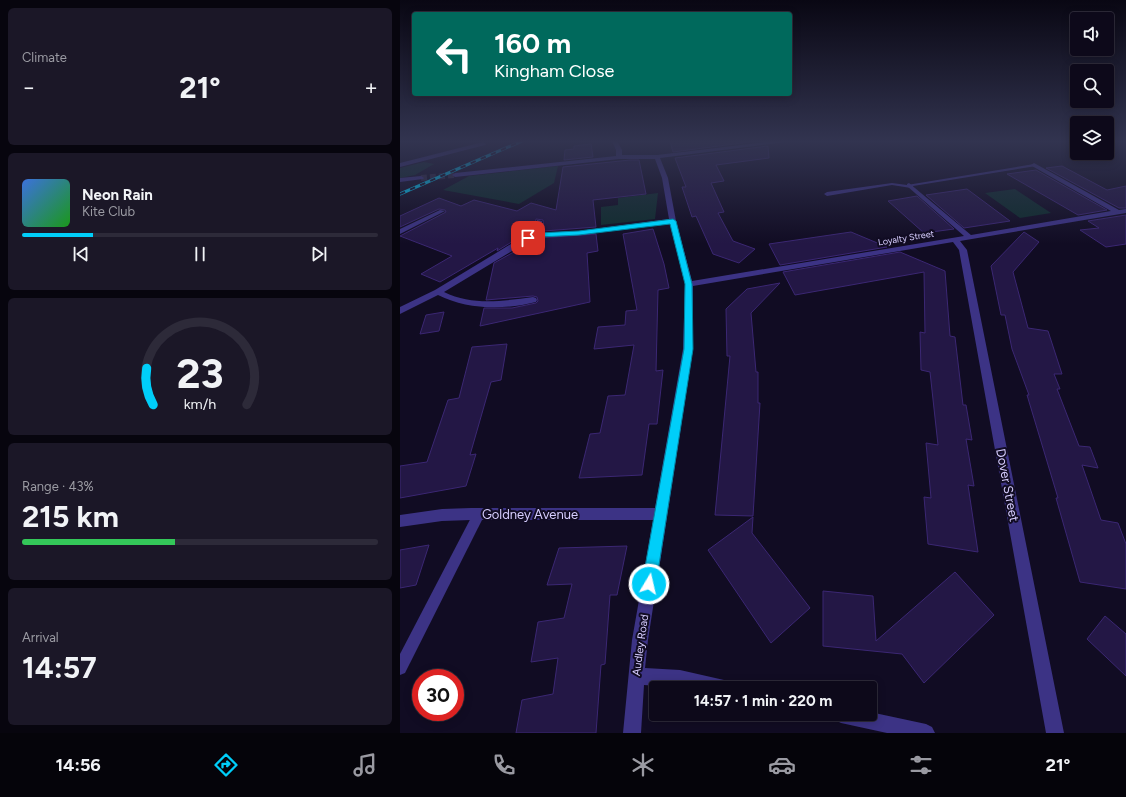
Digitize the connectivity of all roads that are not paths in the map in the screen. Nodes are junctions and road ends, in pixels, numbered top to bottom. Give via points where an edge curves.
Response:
1 (664, 175) edge
2 (974, 175) edge
3 (1052, 175) edge
4 (421, 178) tunnel mouth
5 (400, 180) edge
6 (910, 186) junction
7 (827, 194) dead end
8 (1126, 211) edge
9 (442, 212) dead end
10 (1117, 212) junction
11 (539, 221) dead end
12 (673, 221) junction
13 (400, 232) edge
14 (538, 235) junction
15 (971, 238) junction
16 (955, 240) junction
17 (689, 284) junction
18 (438, 292) junction
19 (533, 300) dead end
20 (400, 311) edge
21 (479, 514) junction
22 (660, 514) junction
23 (400, 521) edge
24 (400, 668) edge
25 (636, 676) junction
26 (693, 681) edge
27 (872, 721) edge
28 (632, 733) edge
29 (926, 733) edge
30 (1055, 733) edge

1 - 12 street, Audley Road
2 - 6 lane
3 - 10 street
4 - 5 street
6 - 7 lane via 892,184
6 - 15 street
8 - 10 street, Loyalty Street
9 - 13 street
10 - 15 street, Loyalty Street
11 - 14 street
12 - 14 street via 579,233
12 - 17 street, Audley Road
14 - 18 street via 514,246
15 - 16 street, Loyalty Street
16 - 17 street, Loyalty Street
16 - 30 street, Dover Street via 962,250
17 - 22 street, Audley Road via 688,349
18 - 19 street via 463,303 475,305
18 - 20 street
21 - 22 street, Goldney Avenue
21 - 23 street, Goldney Avenue via 442,515
21 - 24 lane
22 - 25 street, Audley Road
25 - 26 street
25 - 28 street, Audley Road
27 - 29 street

